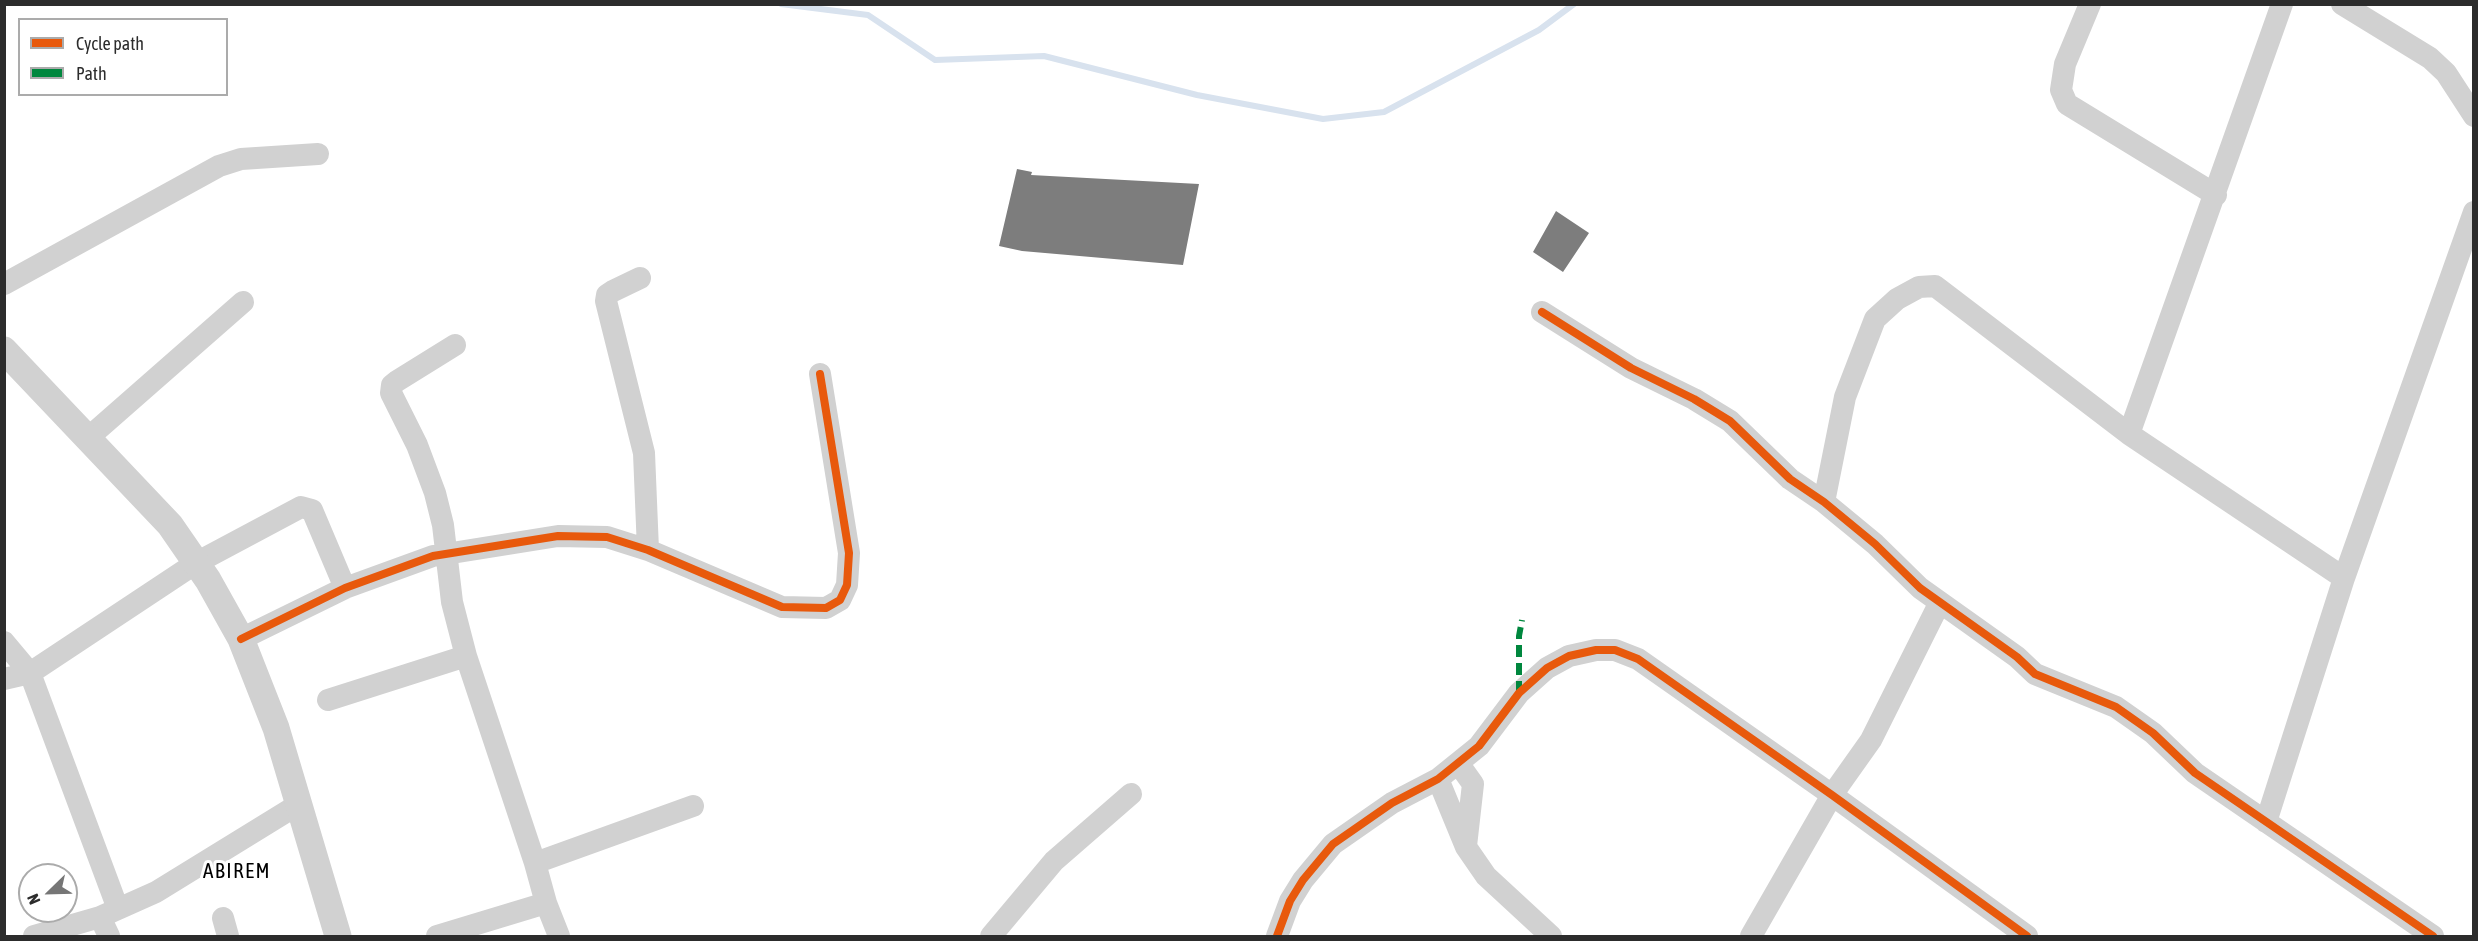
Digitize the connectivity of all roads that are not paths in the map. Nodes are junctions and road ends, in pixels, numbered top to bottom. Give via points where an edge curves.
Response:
1 (2090, 4) edge
2 (2282, 4) edge
3 (2342, 4) edge
4 (2474, 116) edge
5 (318, 154) dead end
6 (2216, 195) junction
7 (2474, 212) edge
8 (640, 278) dead end
9 (4, 284) edge
10 (243, 302) dead end
11 (1542, 312) dead end
12 (455, 345) dead end
13 (4, 350) edge
14 (820, 374) dead end
15 (2129, 434) junction
16 (88, 438) junction
17 (1824, 502) junction
18 (648, 550) junction
19 (447, 553) junction
20 (196, 563) junction
21 (2344, 578) junction
22 (345, 588) junction
23 (1940, 602) junction
24 (241, 639) junction
25 (4, 642) edge
26 (466, 656) junction
27 (30, 673) junction
28 (4, 679) edge
29 (328, 700) dead end
30 (1458, 763) junction
31 (1438, 779) junction
32 (1131, 794) dead end
33 (1832, 795) junction
34 (299, 804) junction
35 (693, 806) dead end
36 (2266, 822) junction
37 (1466, 847) junction
38 (535, 863) junction
39 (546, 903) junction
40 (109, 921) edge
41 (34, 936) edge
42 (338, 936) edge
43 (437, 936) edge
44 (559, 936) edge
45 (991, 936) edge
46 (1277, 936) edge
47 (1551, 936) edge
48 (1751, 936) edge
49 (2027, 936) edge
50 (2433, 936) edge

1 - 6 street via 2065,64 2061,90 2067,104
2 - 6 street
3 - 4 street via 2430,58 2446,73
5 - 9 street via 241,159 219,166
6 - 15 street
7 - 21 street
8 - 18 street via 614,291 606,301 645,453
10 - 16 street
11 - 17 street via 1631,368 1730,421 1790,479
12 - 19 street via 397,381 391,393 435,492
13 - 16 street
14 - 18 street via 849,553 847,585 840,600 826,608 782,607
15 - 17 street via 1935,286 1919,287 1897,299 1875,319 1845,397
15 - 21 street
16 - 20 street via 170,525
17 - 23 street
18 - 19 street via 607,537 558,536
19 - 22 street
19 - 26 street via 452,602
20 - 22 street via 307,507 312,510
20 - 24 street
20 - 27 street
21 - 36 street
22 - 24 street
23 - 33 street via 1871,740
23 - 36 street via 2035,674 2116,707 2153,733 2195,773
24 - 34 street via 261,683
25 - 27 street
26 - 29 street
26 - 38 street
27 - 28 street
27 - 40 street
30 - 31 street
30 - 33 street via 1479,746 1519,693 1547,668 1569,656 1615,650 1638,659
30 - 37 street via 1473,784
31 - 37 street
31 - 46 street via 1392,803 1333,844 1294,894
32 - 45 street via 1054,861
33 - 48 street
33 - 49 street
34 - 40 street
34 - 42 street
35 - 38 street
36 - 50 street
37 - 47 street via 1486,876
38 - 39 street
39 - 43 street
39 - 44 street
40 - 41 street

